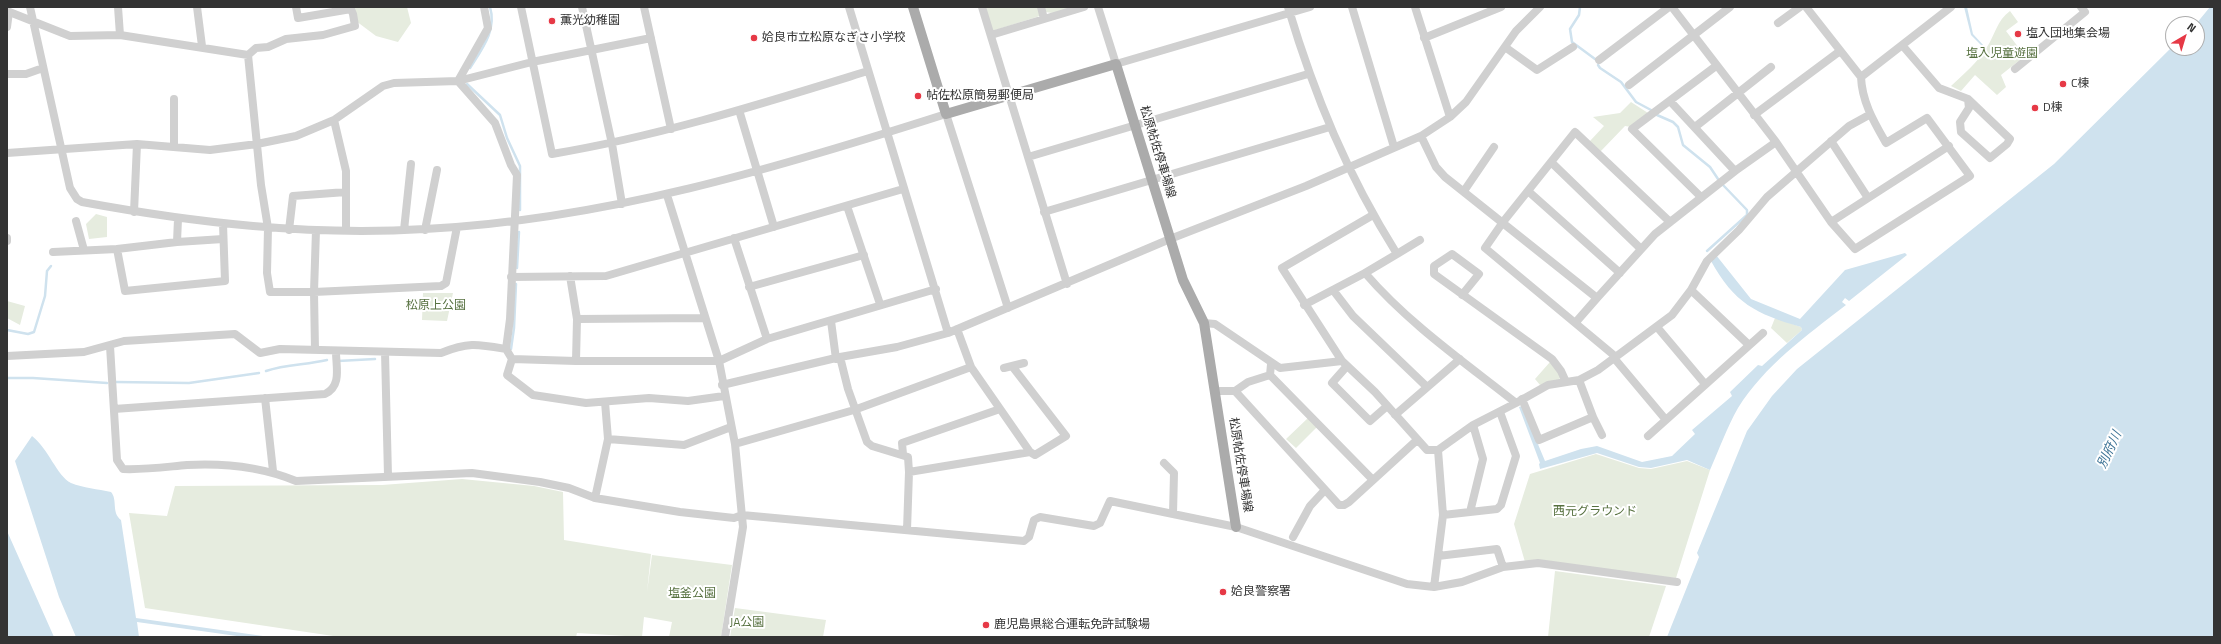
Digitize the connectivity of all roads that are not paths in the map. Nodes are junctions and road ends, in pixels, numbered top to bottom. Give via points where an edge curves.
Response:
1 (30, 7) edge
2 (118, 7) edge
3 (197, 7) edge
4 (296, 7) edge
5 (484, 7) edge
6 (521, 7) edge
7 (582, 7) edge
8 (644, 7) edge
9 (849, 7) edge
10 (913, 7) edge
11 (982, 7) edge
12 (1041, 7) edge
13 (1084, 7) edge
14 (1098, 7) edge
15 (1310, 7) edge
16 (1352, 7) edge
17 (1415, 7) edge
18 (1501, 7) edge
19 (1540, 7) edge
20 (1669, 7) edge
21 (1672, 7) edge
22 (1730, 7) edge
23 (1800, 7) edge
24 (1806, 7) edge
25 (1950, 7) edge
26 (2081, 7) edge
27 (350, 8) edge
28 (1289, 10) edge
29 (8, 12) edge
30 (1044, 20) junction
31 (33, 21) junction
32 (1778, 24) dead end
33 (7, 28) edge
34 (120, 35) junction
35 (991, 35) junction
36 (1693, 36) junction
37 (650, 38) junction
38 (1424, 38) junction
39 (1902, 45) junction
40 (202, 46) junction
41 (1573, 46) dead end
42 (1505, 47) junction
43 (590, 51) junction
44 (1840, 51) junction
45 (248, 55) junction
46 (1599, 60) dead end
47 (532, 62) junction
48 (1116, 64) junction
49 (1716, 66) junction
50 (1771, 66) dead end
51 (43, 68) junction
52 (2015, 69) dead end
53 (868, 71) junction
54 (7, 74) edge
55 (1308, 74) junction
56 (1861, 77) junction
57 (458, 81) junction
58 (1629, 85) dead end
59 (1737, 93) junction
60 (1008, 94) junction
61 (174, 99) dead end
62 (1968, 99) junction
63 (1670, 101) junction
64 (739, 110) junction
65 (946, 114) junction
66 (1754, 115) junction
67 (1869, 115) junction
68 (1450, 118) junction
69 (334, 120) junction
70 (1135, 124) junction
71 (1330, 127) junction
72 (1695, 127) junction
73 (671, 129) junction
74 (887, 133) junction
75 (1421, 136) junction
76 (1831, 141) junction
77 (1776, 142) junction
78 (137, 144) junction
79 (257, 144) junction
80 (612, 144) junction
81 (1949, 146) junction
82 (174, 147) junction
83 (1394, 147) junction
84 (1494, 147) dead end
85 (60, 150) junction
86 (7, 153) edge
87 (1028, 157) junction
88 (1551, 162) junction
89 (411, 164) dead end
90 (1347, 167) junction
91 (437, 170) dead end
92 (756, 170) junction
93 (1797, 170) junction
94 (1735, 171) junction
95 (1152, 180) junction
96 (903, 189) junction
97 (1464, 191) junction
98 (1528, 191) junction
99 (346, 192) junction
100 (667, 195) junction
101 (1701, 197) junction
102 (1868, 198) junction
103 (622, 204) junction
104 (847, 206) junction
105 (134, 212) junction
106 (1044, 212) junction
107 (1373, 216) junction
108 (178, 219) junction
109 (76, 221) dead end
110 (516, 221) junction
111 (1503, 222) junction
112 (1670, 222) junction
113 (1831, 222) junction
114 (223, 224) junction
115 (457, 227) junction
116 (774, 227) junction
117 (268, 228) junction
118 (289, 230) junction
119 (316, 230) junction
120 (346, 230) junction
121 (404, 230) junction
122 (425, 230) junction
123 (7, 238) edge
124 (734, 238) junction
125 (223, 239) junction
126 (1170, 239) junction
127 (1420, 240) dead end
128 (7, 241) edge
129 (177, 242) junction
130 (117, 249) junction
131 (1641, 249) junction
132 (84, 250) junction
133 (53, 252) dead end
134 (685, 254) junction
135 (1397, 254) junction
136 (864, 255) junction
137 (1365, 273) junction
138 (1620, 273) junction
139 (570, 276) junction
140 (511, 277) junction
141 (1067, 284) junction
142 (748, 287) junction
143 (936, 289) junction
144 (1333, 290) junction
145 (1691, 290) junction
146 (314, 292) junction
147 (1462, 295) junction
148 (1597, 298) junction
149 (880, 304) junction
150 (1304, 305) junction
151 (1008, 308) junction
152 (706, 318) junction
153 (578, 319) junction
154 (831, 321) junction
155 (1576, 322) junction
156 (1204, 323) junction
157 (1657, 327) junction
158 (957, 329) junction
159 (1763, 333) dead end
160 (948, 334) junction
161 (766, 339) junction
162 (1749, 345) junction
163 (110, 346) junction
164 (506, 349) junction
165 (315, 350) junction
166 (336, 352) junction
167 (385, 352) junction
168 (7, 356) edge
169 (1615, 357) junction
170 (838, 358) junction
171 (512, 359) junction
172 (1460, 359) junction
173 (576, 361) junction
174 (719, 361) junction
175 (1024, 363) dead end
176 (1344, 363) junction
177 (1271, 364) junction
178 (971, 367) junction
179 (1270, 375) junction
180 (1579, 380) junction
181 (1566, 382) junction
182 (1705, 384) junction
183 (722, 385) junction
184 (1427, 387) junction
185 (1215, 391) junction
186 (1235, 391) junction
187 (724, 396) junction
188 (265, 398) junction
189 (1519, 401) junction
190 (606, 402) junction
191 (1386, 407) junction
192 (114, 409) junction
193 (1000, 409) junction
194 (854, 410) junction
195 (1500, 412) junction
196 (1394, 415) junction
197 (1593, 417) junction
198 (1666, 420) junction
199 (1473, 425) junction
200 (731, 427) junction
201 (1602, 435) dead end
202 (1648, 436) dead end
203 (608, 439) junction
204 (1417, 440) junction
205 (735, 444) junction
206 (1438, 450) junction
207 (1030, 452) junction
208 (903, 454) junction
209 (1164, 463) dead end
210 (273, 471) junction
211 (909, 472) junction
212 (388, 476) junction
213 (1373, 480) junction
214 (1324, 491) junction
215 (596, 498) junction
216 (1470, 512) junction
217 (1174, 514) junction
218 (742, 515) junction
219 (1443, 515) junction
220 (1236, 527) junction
221 (907, 530) junction
222 (1293, 537) dead end
223 (1438, 556) junction
224 (1503, 567) junction
225 (1677, 582) dead end
226 (1434, 587) junction
227 (725, 637) edge

1 - 31 street
2 - 34 street
3 - 40 street
4 - 27 street via 298,18
5 - 57 street via 488,28
6 - 47 street
7 - 43 street
8 - 37 street
9 - 53 street
10 - 65 main road
11 - 35 street
12 - 30 street
13 - 30 street
14 - 48 street
15 - 28 street
16 - 83 street
17 - 38 street
18 - 38 street
19 - 42 street via 1516,31
20 - 46 street
21 - 36 street
22 - 36 street
23 - 32 street
24 - 44 street
25 - 39 street
26 - 52 street via 2084,12
27 - 45 street via 355,26 323,35 286,39 268,47 256,48
28 - 48 street
28 - 55 street
29 - 31 street
29 - 33 street
30 - 35 street
31 - 34 street via 70,36
31 - 51 street
34 - 40 street
35 - 60 street
36 - 49 street
36 - 58 street
37 - 43 street
37 - 73 street
38 - 68 street
39 - 56 street
39 - 62 street via 1939,88
40 - 45 street
41 - 42 street via 1537,70
42 - 68 street via 1466,102
43 - 47 street
43 - 80 street
44 - 56 street
44 - 66 street
45 - 79 street
47 - 57 street
47 - 80 street via 552,154
48 - 60 main road
48 - 70 main road, 松原帖佐停車場線
49 - 59 street
49 - 63 street
50 - 59 street
51 - 54 street via 26,74
51 - 85 street
53 - 64 street
53 - 74 street
55 - 70 street
55 - 71 street
56 - 67 street via 1861,87
57 - 69 street via 388,84
57 - 110 street via 496,123 517,175
59 - 66 street
59 - 72 street
60 - 65 main road
60 - 87 street
61 - 82 street
62 - 62 street via 2010,139 1990,158 1960,132 1960,122 1970,108
63 - 72 street
63 - 101 street via 1632,129
64 - 73 street
64 - 92 street
65 - 74 street
65 - 151 street
66 - 77 street
67 - 76 street via 1849,126
67 - 81 street via 1886,143 1927,118
68 - 75 street
69 - 79 street via 296,136
69 - 99 street via 346,171
70 - 87 street
70 - 95 main road, 松原帖佐停車場線
71 - 90 street
71 - 95 street
72 - 94 street
73 - 80 street
74 - 92 street
74 - 96 street
75 - 83 street
75 - 97 street via 1436,167
76 - 93 street
76 - 102 street
77 - 93 street
77 - 94 street
78 - 82 street
78 - 85 street
78 - 105 street
79 - 82 street via 210,150
79 - 117 street
80 - 103 street
81 - 102 street
81 - 113 street via 1970,176 1855,249
83 - 90 street
84 - 97 street
85 - 86 street
85 - 105 street via 70,188 77,199
87 - 106 street
88 - 98 street
88 - 112 street via 1575,132
88 - 131 street
89 - 121 street
90 - 107 street
90 - 126 street via 1306,186
91 - 122 street
92 - 100 street
92 - 116 street
93 - 113 street
93 - 145 street via 1767,197 1739,230 1707,261
94 - 101 street
95 - 106 street
95 - 126 main road, 松原帖佐停車場線
96 - 104 street
96 - 143 street
97 - 111 street
98 - 111 street
98 - 138 street
99 - 118 street via 294,196
99 - 120 street
100 - 103 street
100 - 134 street
101 - 112 street
102 - 113 street
103 - 110 street
104 - 116 street
104 - 136 street
105 - 108 street
106 - 141 street
107 - 135 street
107 - 150 street via 1282,268
108 - 114 street
108 - 129 street
109 - 132 street
110 - 115 street
110 - 140 street
111 - 148 street
111 - 155 street via 1485,248
112 - 131 street
114 - 117 street
114 - 125 street
115 - 122 street
115 - 146 street via 446,283 441,286
116 - 124 street
117 - 118 street
117 - 146 street via 267,273 270,292
118 - 119 street
119 - 120 street
119 - 146 street
120 - 121 street
121 - 122 street
123 - 128 street
124 - 134 street
124 - 142 street
125 - 129 street
125 - 130 street via 225,280 125,291
126 - 141 street
126 - 156 main road, 松原帖佐停車場線 via 1183,280
127 - 135 street
129 - 130 street
130 - 132 street
131 - 138 street
132 - 133 street
134 - 139 street via 606,276
134 - 152 street
135 - 137 street
136 - 142 street
136 - 149 street
137 - 144 street
137 - 172 street via 1387,299
138 - 148 street
139 - 140 street
139 - 153 street
140 - 164 street
141 - 151 street
142 - 161 street
143 - 149 street
143 - 160 street
144 - 150 street
144 - 184 street via 1353,316
145 - 157 street via 1672,315
145 - 162 street
146 - 165 street
147 - 147 street via 1434,274 1434,266 1452,254 1479,274
147 - 181 street via 1552,359
148 - 155 street
149 - 154 street
150 - 176 street
151 - 158 street
152 - 153 street
152 - 174 street
153 - 173 street
154 - 161 street
154 - 170 street
155 - 169 street
156 - 177 street via 1215,324
156 - 185 main road, 松原帖佐停車場線
157 - 169 street
157 - 182 street
158 - 160 street
158 - 178 street
159 - 162 street
160 - 170 street
161 - 174 street
162 - 182 street
163 - 165 street via 124,341 235,334 260,353 280,349
163 - 168 street via 84,352
163 - 192 street
164 - 167 street via 477,344 461,345 440,353
164 - 171 street
165 - 166 street
166 - 167 street
166 - 188 street via 337,383 333,390 325,394
167 - 212 street
169 - 180 street
169 - 198 street
170 - 183 street
170 - 194 street
171 - 173 street
171 - 190 street via 508,375 533,395 586,403
172 - 184 street
172 - 189 street
173 - 174 street
174 - 183 street
175 - 207 street via 1008,367 1066,436 1035,455
176 - 177 street via 1292,368 1280,368
176 - 191 street via 1375,392
176 - 191 street via 1332,382 1370,421
177 - 179 street
178 - 193 street
178 - 194 street
179 - 186 street via 1248,382
179 - 213 street
180 - 181 street
180 - 197 street
181 - 189 street via 1548,385
182 - 198 street
183 - 187 street
184 - 196 street
185 - 186 street
185 - 220 main road, 松原帖佐停車場線
186 - 214 street
187 - 190 street via 688,401 649,398
187 - 200 street
188 - 192 street
188 - 210 street
189 - 195 street
189 - 197 street via 1539,440
190 - 203 street
191 - 196 street
192 - 210 street via 117,460 122,469 205,464
193 - 207 street
193 - 208 street via 902,443
194 - 205 street
194 - 208 street via 867,442 872,446
195 - 199 street
195 - 216 street via 1516,456 1501,505 1496,509
196 - 204 street
197 - 201 street
198 - 202 street
199 - 206 street
199 - 216 street via 1483,459
200 - 203 street via 684,445
200 - 205 street
203 - 215 street
204 - 206 street via 1427,450
204 - 213 street
205 - 218 street
206 - 219 street
207 - 211 street
208 - 211 street via 908,457
209 - 217 street via 1174,473
210 - 212 street via 296,480
211 - 221 street
212 - 215 street via 472,473 540,482 569,488
213 - 214 street via 1344,505 1338,505
214 - 222 street via 1310,506
215 - 218 street via 680,512 734,518
216 - 219 street
217 - 220 street
217 - 221 street via 1110,501 1100,523 1094,526 1040,517 1034,520 1029,537 1024,541
218 - 221 street
218 - 227 street via 743,527
219 - 223 street
220 - 226 street via 1407,584
223 - 224 street via 1497,549
223 - 226 street
224 - 225 street via 1538,563
224 - 226 street via 1462,582

